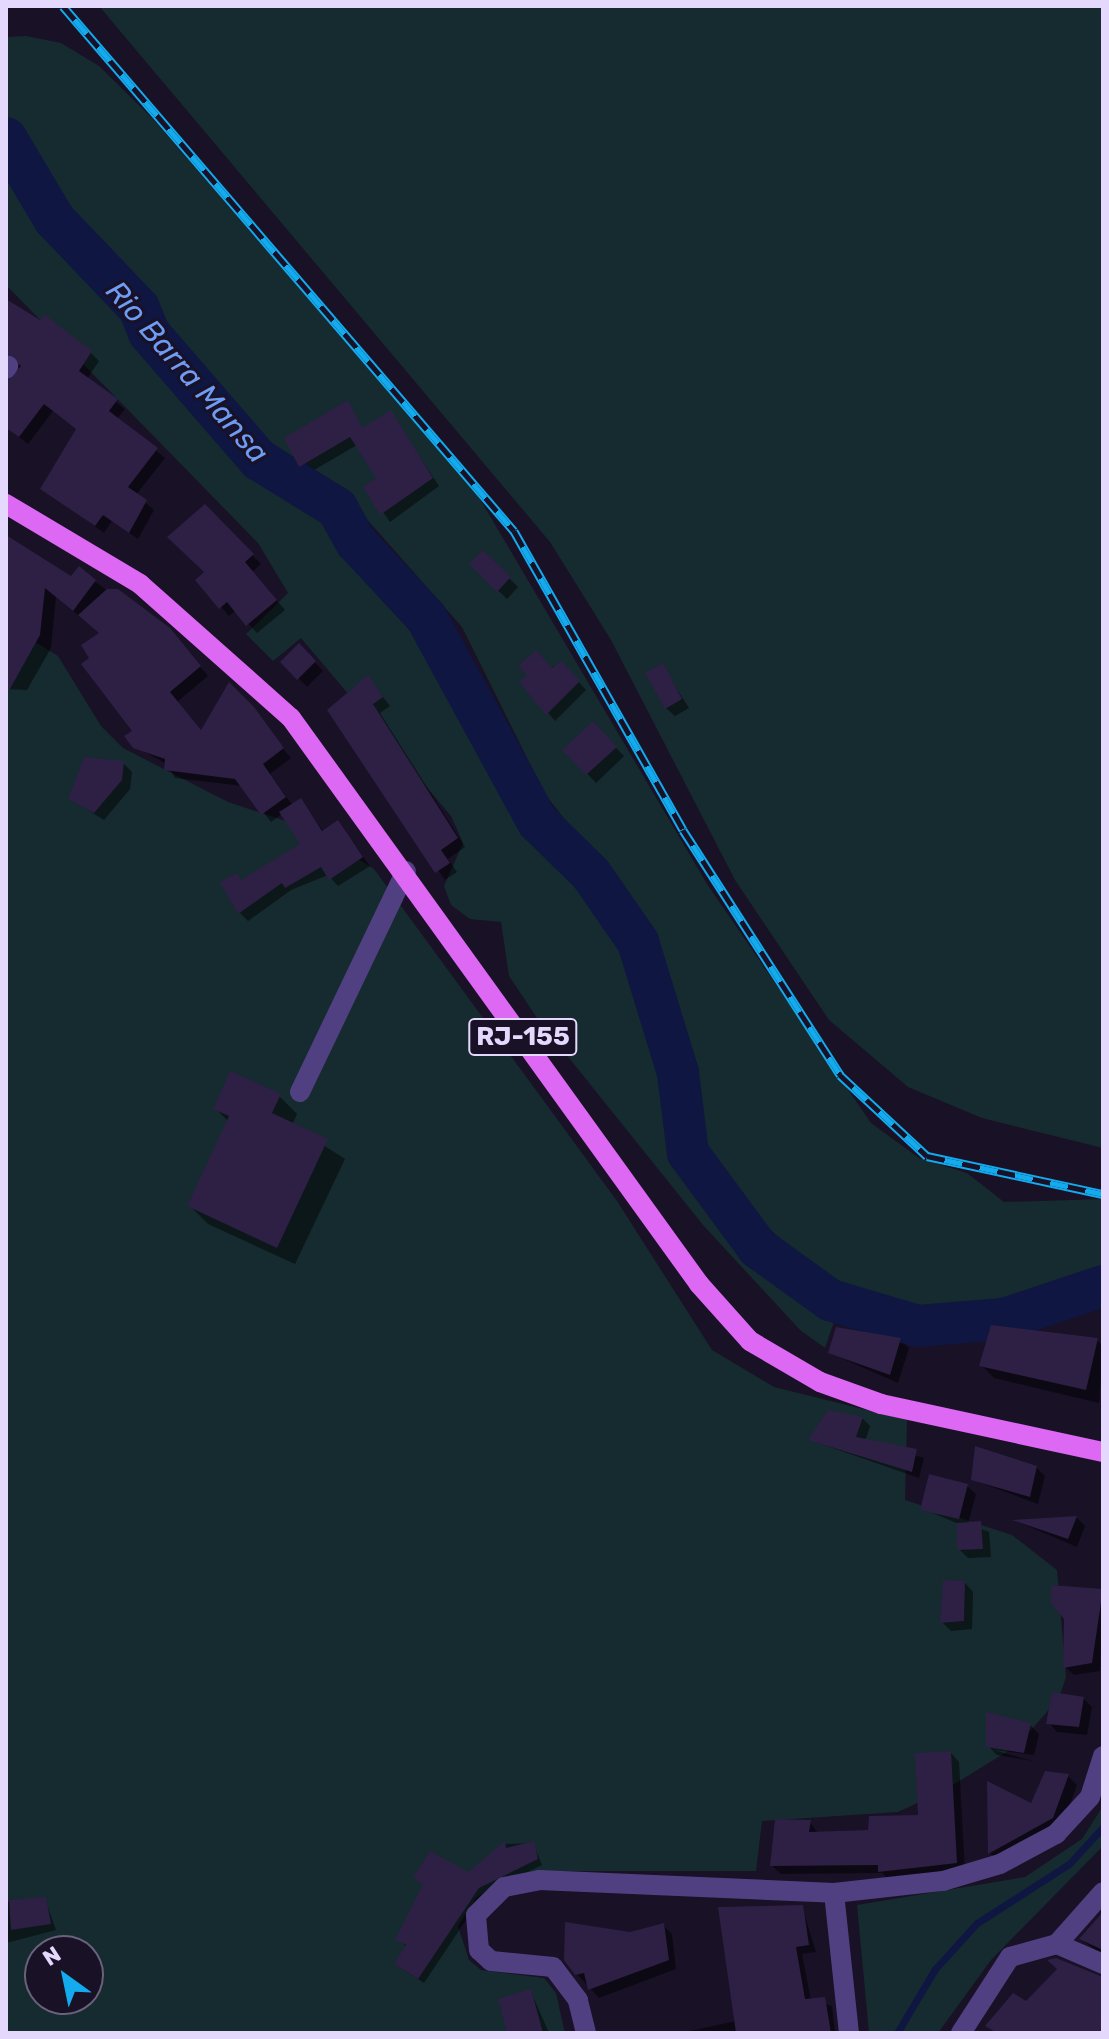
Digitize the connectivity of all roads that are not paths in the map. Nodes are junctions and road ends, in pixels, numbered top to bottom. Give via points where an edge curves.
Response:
1 (6, 504) edge
2 (406, 871) junction
3 (300, 1092) dead end
4 (1103, 1452) edge
5 (1103, 1756) edge
6 (1103, 1892) edge
7 (834, 1893) junction
8 (1057, 1944) junction
9 (1103, 1964) edge
10 (586, 2033) edge
11 (849, 2033) edge
12 (961, 2033) edge

1 - 2 main road, RJ-155 via 140,584 241,667 291,718
2 - 3 street
2 - 4 main road, RJ-155 via 699,1284 750,1341 820,1382 881,1404
5 - 7 street via 1083,1808 1024,1852 943,1881
6 - 8 street
7 - 10 street via 539,1880 504,1887 476,1915 479,1950 491,1961 553,1967 578,2000
7 - 11 street
8 - 9 street
8 - 12 street via 1010,1957

